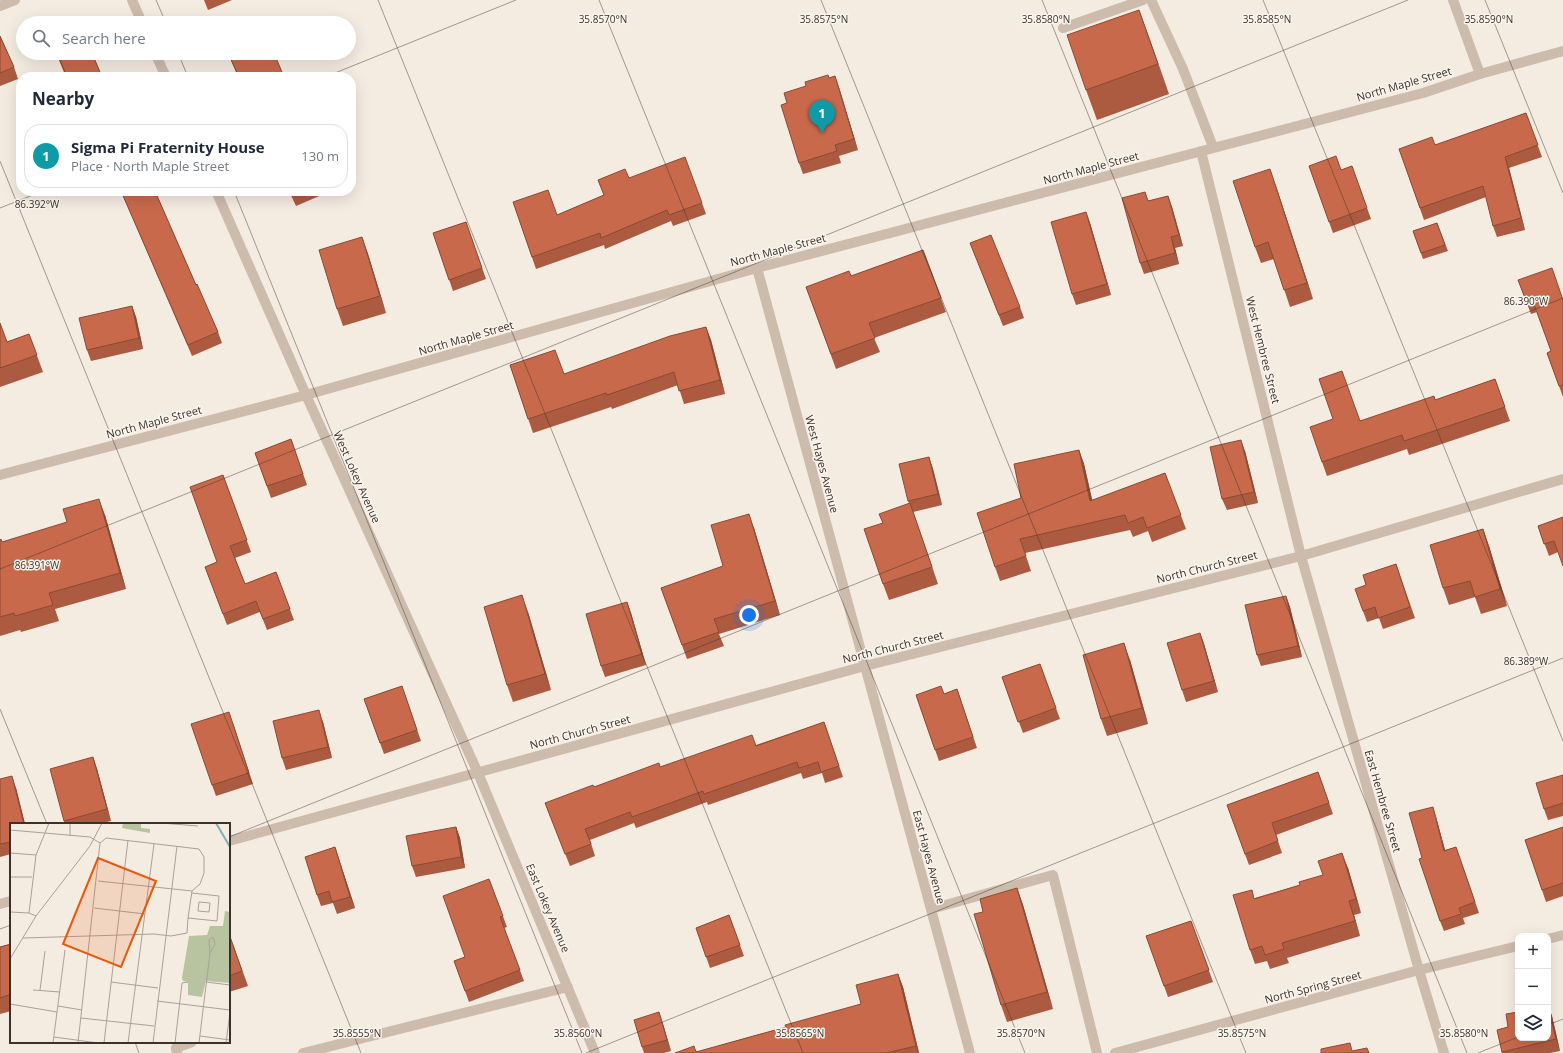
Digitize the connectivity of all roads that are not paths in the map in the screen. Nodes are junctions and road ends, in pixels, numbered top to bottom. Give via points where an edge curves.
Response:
1 (15, 0) edge
2 (132, 0) edge
3 (1143, 0) edge
4 (1151, 0) edge
5 (1454, 0) edge
6 (0, 6) edge
7 (139, 16) edge
8 (1063, 28) dead end
9 (1563, 51) edge
10 (158, 60) edge
11 (164, 72) edge
12 (1480, 74) junction
13 (1213, 147) junction
14 (1201, 150) junction
15 (218, 196) edge
16 (757, 268) junction
17 (306, 395) junction
18 (0, 475) edge
19 (1563, 479) edge
20 (1301, 556) junction
21 (865, 666) junction
22 (478, 773) junction
23 (230, 841) edge
24 (10, 901) edge
25 (0, 904) edge
26 (931, 909) junction
27 (1563, 935) edge
28 (1551, 938) edge
29 (1515, 947) edge
30 (1419, 970) junction
31 (568, 987) junction
32 (189, 1043) edge
33 (177, 1053) edge
34 (303, 1053) edge
35 (595, 1053) edge
36 (970, 1053) edge
37 (1097, 1053) edge
38 (1115, 1053) edge
39 (1444, 1053) edge

1 - 6 street
2 - 7 street
3 - 8 street
4 - 13 street via 1183,69
5 - 12 street
9 - 12 street, North Maple Street
10 - 11 street
12 - 13 street, North Maple Street via 1423,93
13 - 14 street, North Maple Street
14 - 16 street, North Maple Street
14 - 20 street, West Hembree Street
15 - 17 street, West Lokey Avenue
16 - 17 street, North Maple Street
16 - 21 street, West Hayes Avenue
17 - 18 street, North Maple Street
17 - 22 street, West Lokey Avenue
19 - 20 street, North Church Street
20 - 21 street, North Church Street
20 - 30 street, East Hembree Street
21 - 22 street, North Church Street
21 - 26 street, East Hayes Avenue
22 - 23 street, North Church Street
22 - 31 street, East Lokey Avenue
24 - 25 street
26 - 36 street, East Hayes Avenue
26 - 37 street via 1053,875
27 - 28 street
29 - 30 street, North Spring Street
30 - 38 street, North Spring Street
30 - 39 street, East Hembree Street
31 - 34 street
31 - 35 street, East Lokey Avenue
32 - 33 street via 176,1048

